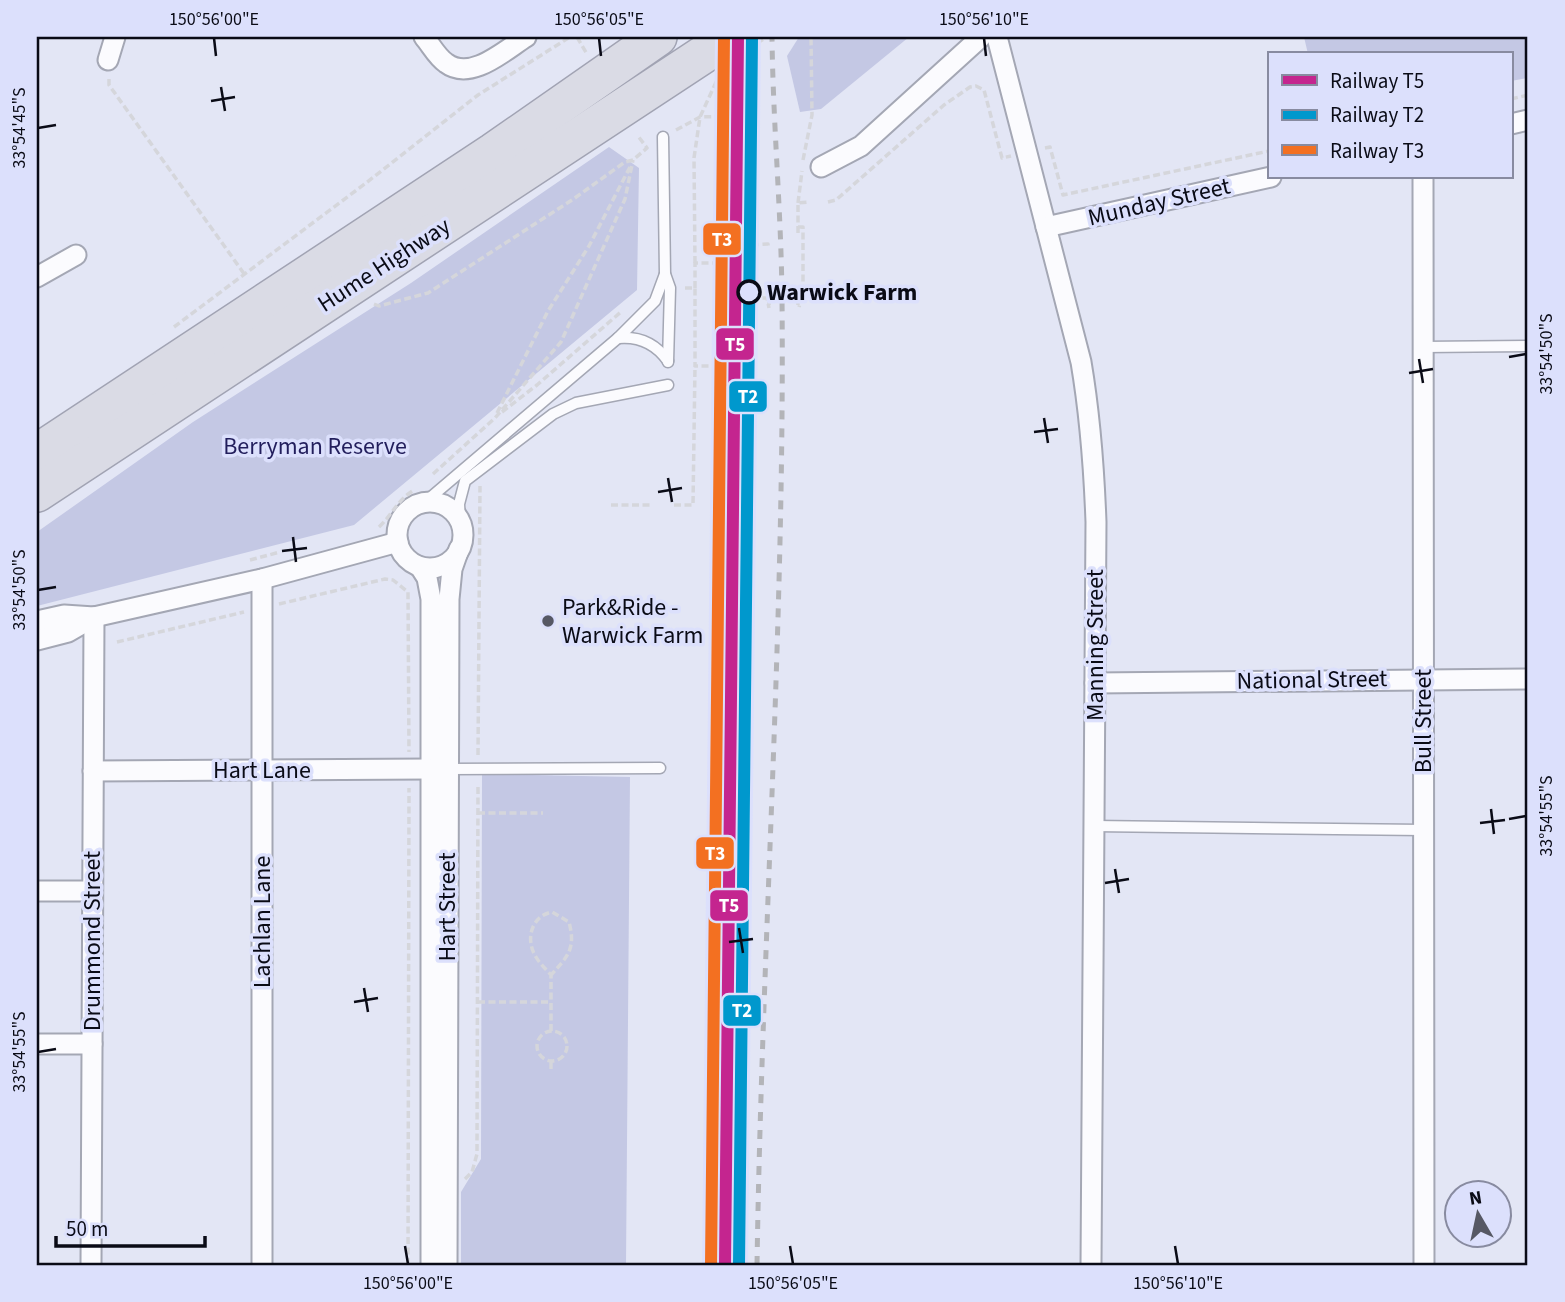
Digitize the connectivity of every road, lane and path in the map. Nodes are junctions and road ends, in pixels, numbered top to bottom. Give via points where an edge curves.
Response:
1 (115, 37) edge
2 (424, 37) edge
3 (526, 37) edge
4 (570, 37) edge
5 (577, 37) edge
6 (730, 37) edge
7 (811, 37) edge
8 (981, 37) edge
9 (997, 37) edge
10 (654, 40) edge
11 (587, 54) dead end
12 (108, 60) joint
13 (719, 75) dead end
14 (733, 116) dead end
15 (700, 117) junction
16 (638, 136) dead end
17 (663, 137) joint
18 (1050, 147) dead end
19 (1268, 151) edge
20 (1002, 158) dead end
21 (633, 160) junction
22 (821, 167) dead end
23 (1268, 178) edge
24 (1423, 178) edge
25 (809, 202) dead end
26 (828, 202) dead end
27 (798, 203) junction
28 (1046, 227) junction
29 (752, 245) dead end
30 (768, 248) dead end
31 (76, 255) dead end
32 (695, 263) junction
33 (715, 272) junction
34 (665, 274) junction
35 (37, 277) edge
36 (731, 284) dead end
37 (685, 288) dead end
38 (695, 288) junction
39 (715, 290) dead end
40 (769, 290) dead end
41 (797, 290) dead end
42 (752, 298) dead end
43 (369, 302) dead end
44 (626, 306) dead end
45 (618, 338) junction
46 (715, 346) dead end
47 (730, 346) dead end
48 (1528, 346) edge
49 (1422, 347) junction
50 (695, 366) junction
51 (715, 366) dead end
52 (668, 385) dead end
53 (495, 418) junction
54 (37, 453) edge
55 (427, 480) dead end
56 (481, 483) dead end
57 (37, 492) edge
58 (421, 496) junction
59 (611, 505) dead end
60 (653, 505) dead end
61 (674, 505) dead end
62 (460, 522) junction
63 (369, 530) dead end
64 (397, 542) junction
65 (459, 549) junction
66 (287, 551) dead end
67 (248, 560) dead end
68 (420, 566) junction
69 (262, 579) junction
70 (370, 583) dead end
71 (94, 617) junction
72 (37, 621) edge
73 (37, 640) edge
74 (1423, 679) junction
75 (1528, 679) edge
76 (1095, 683) junction
77 (478, 755) dead end
78 (660, 768) dead end
79 (409, 769) junction
80 (439, 769) junction
81 (262, 770) junction
82 (93, 771) junction
83 (478, 778) dead end
84 (478, 813) junction
85 (543, 813) dead end
86 (1094, 826) junction
87 (1423, 830) junction
88 (37, 891) edge
89 (92, 891) junction
90 (551, 975) junction
91 (478, 1002) junction
92 (551, 1002) junction
93 (551, 1031) junction
94 (37, 1044) edge
95 (92, 1044) junction
96 (551, 1062) junction
97 (551, 1071) dead end
98 (458, 1187) dead end
99 (91, 1265) edge
100 (262, 1265) edge
101 (408, 1265) edge
102 (431, 1265) edge
103 (447, 1265) edge
104 (1091, 1265) edge
105 (1424, 1265) edge

1 - 12 street
2 - 3 street via 442,60 467,70
4 - 12 path via 478,94 244,275 109,85
5 - 11 path
6 - 57 highway, Hume Highway
7 - 27 path via 812,115
8 - 22 street via 860,146
9 - 28 street, Manning Street
10 - 54 highway, Hume Highway via 493,152
13 - 15 path
14 - 15 path
15 - 17 path
15 - 32 path via 694,158
16 - 21 path via 647,148
17 - 34 lane
18 - 19 path via 1063,195
20 - 26 path via 986,93 971,87
21 - 43 path via 428,293 379,306
21 - 53 path via 589,246 548,311
21 - 53 path via 625,199 561,342
23 - 28 street, Munday Street
24 - 49 street, Bull Street
25 - 27 path
27 - 41 path via 798,230 803,227 799,307
28 - 76 street, Manning Street via 1089,411 1096,522
29 - 30 path via 768,244
31 - 35 street
32 - 33 path via 715,263
32 - 38 path
33 - 36 path via 717,284
33 - 39 path
34 - 45 lane via 655,301
34 - 45 lane via 670,288 668,362 645,342
37 - 38 path
38 - 50 path
40 - 42 path via 769,308 766,298
44 - 53 path
45 - 58 lane
46 - 47 path
48 - 49 lane
49 - 74 street, Bull Street
50 - 51 path
50 - 61 path via 693,505
52 - 62 lane via 576,403 553,414 465,481 458,504
53 - 55 path
56 - 77 path
58 - 62 street via 445,507
58 - 63 path via 398,502 390,516
58 - 64 street via 400,522
59 - 60 path
62 - 65 street
64 - 68 street via 405,558
64 - 69 street
65 - 68 street via 438,567
65 - 80 street, Hart Street via 449,599
66 - 67 path
68 - 80 street, Hart Street via 431,599
69 - 71 street
69 - 81 street, Lachlan Lane
70 - 79 path via 393,580 408,592
71 - 72 street via 64,615
71 - 73 street via 68,632
71 - 82 street, Drummond Street
74 - 75 street, National Street
74 - 76 street, National Street
74 - 87 street, Bull Street
76 - 86 street, Manning Street
78 - 80 lane
79 - 80 street, Hart Lane
79 - 81 street, Hart Lane
79 - 101 path
80 - 102 street, Hart Street
80 - 103 street, Hart Street
81 - 82 street, Hart Lane
81 - 100 street, Lachlan Lane
82 - 89 street, Drummond Street
83 - 84 path
84 - 85 path
84 - 91 path
86 - 87 lane
86 - 104 street, Manning Street
87 - 105 street, Bull Street
88 - 89 street
89 - 95 street, Drummond Street
90 - 90 path via 568,956 572,940 569,922 552,912 537,917 531,937 534,956
90 - 92 path
91 - 92 path
91 - 98 path via 477,1154 471,1172
92 - 93 path
93 - 96 path via 541,1035 536,1049 541,1058
93 - 96 path via 560,1033 567,1051
94 - 95 street
95 - 99 street, Drummond Street
96 - 97 path

